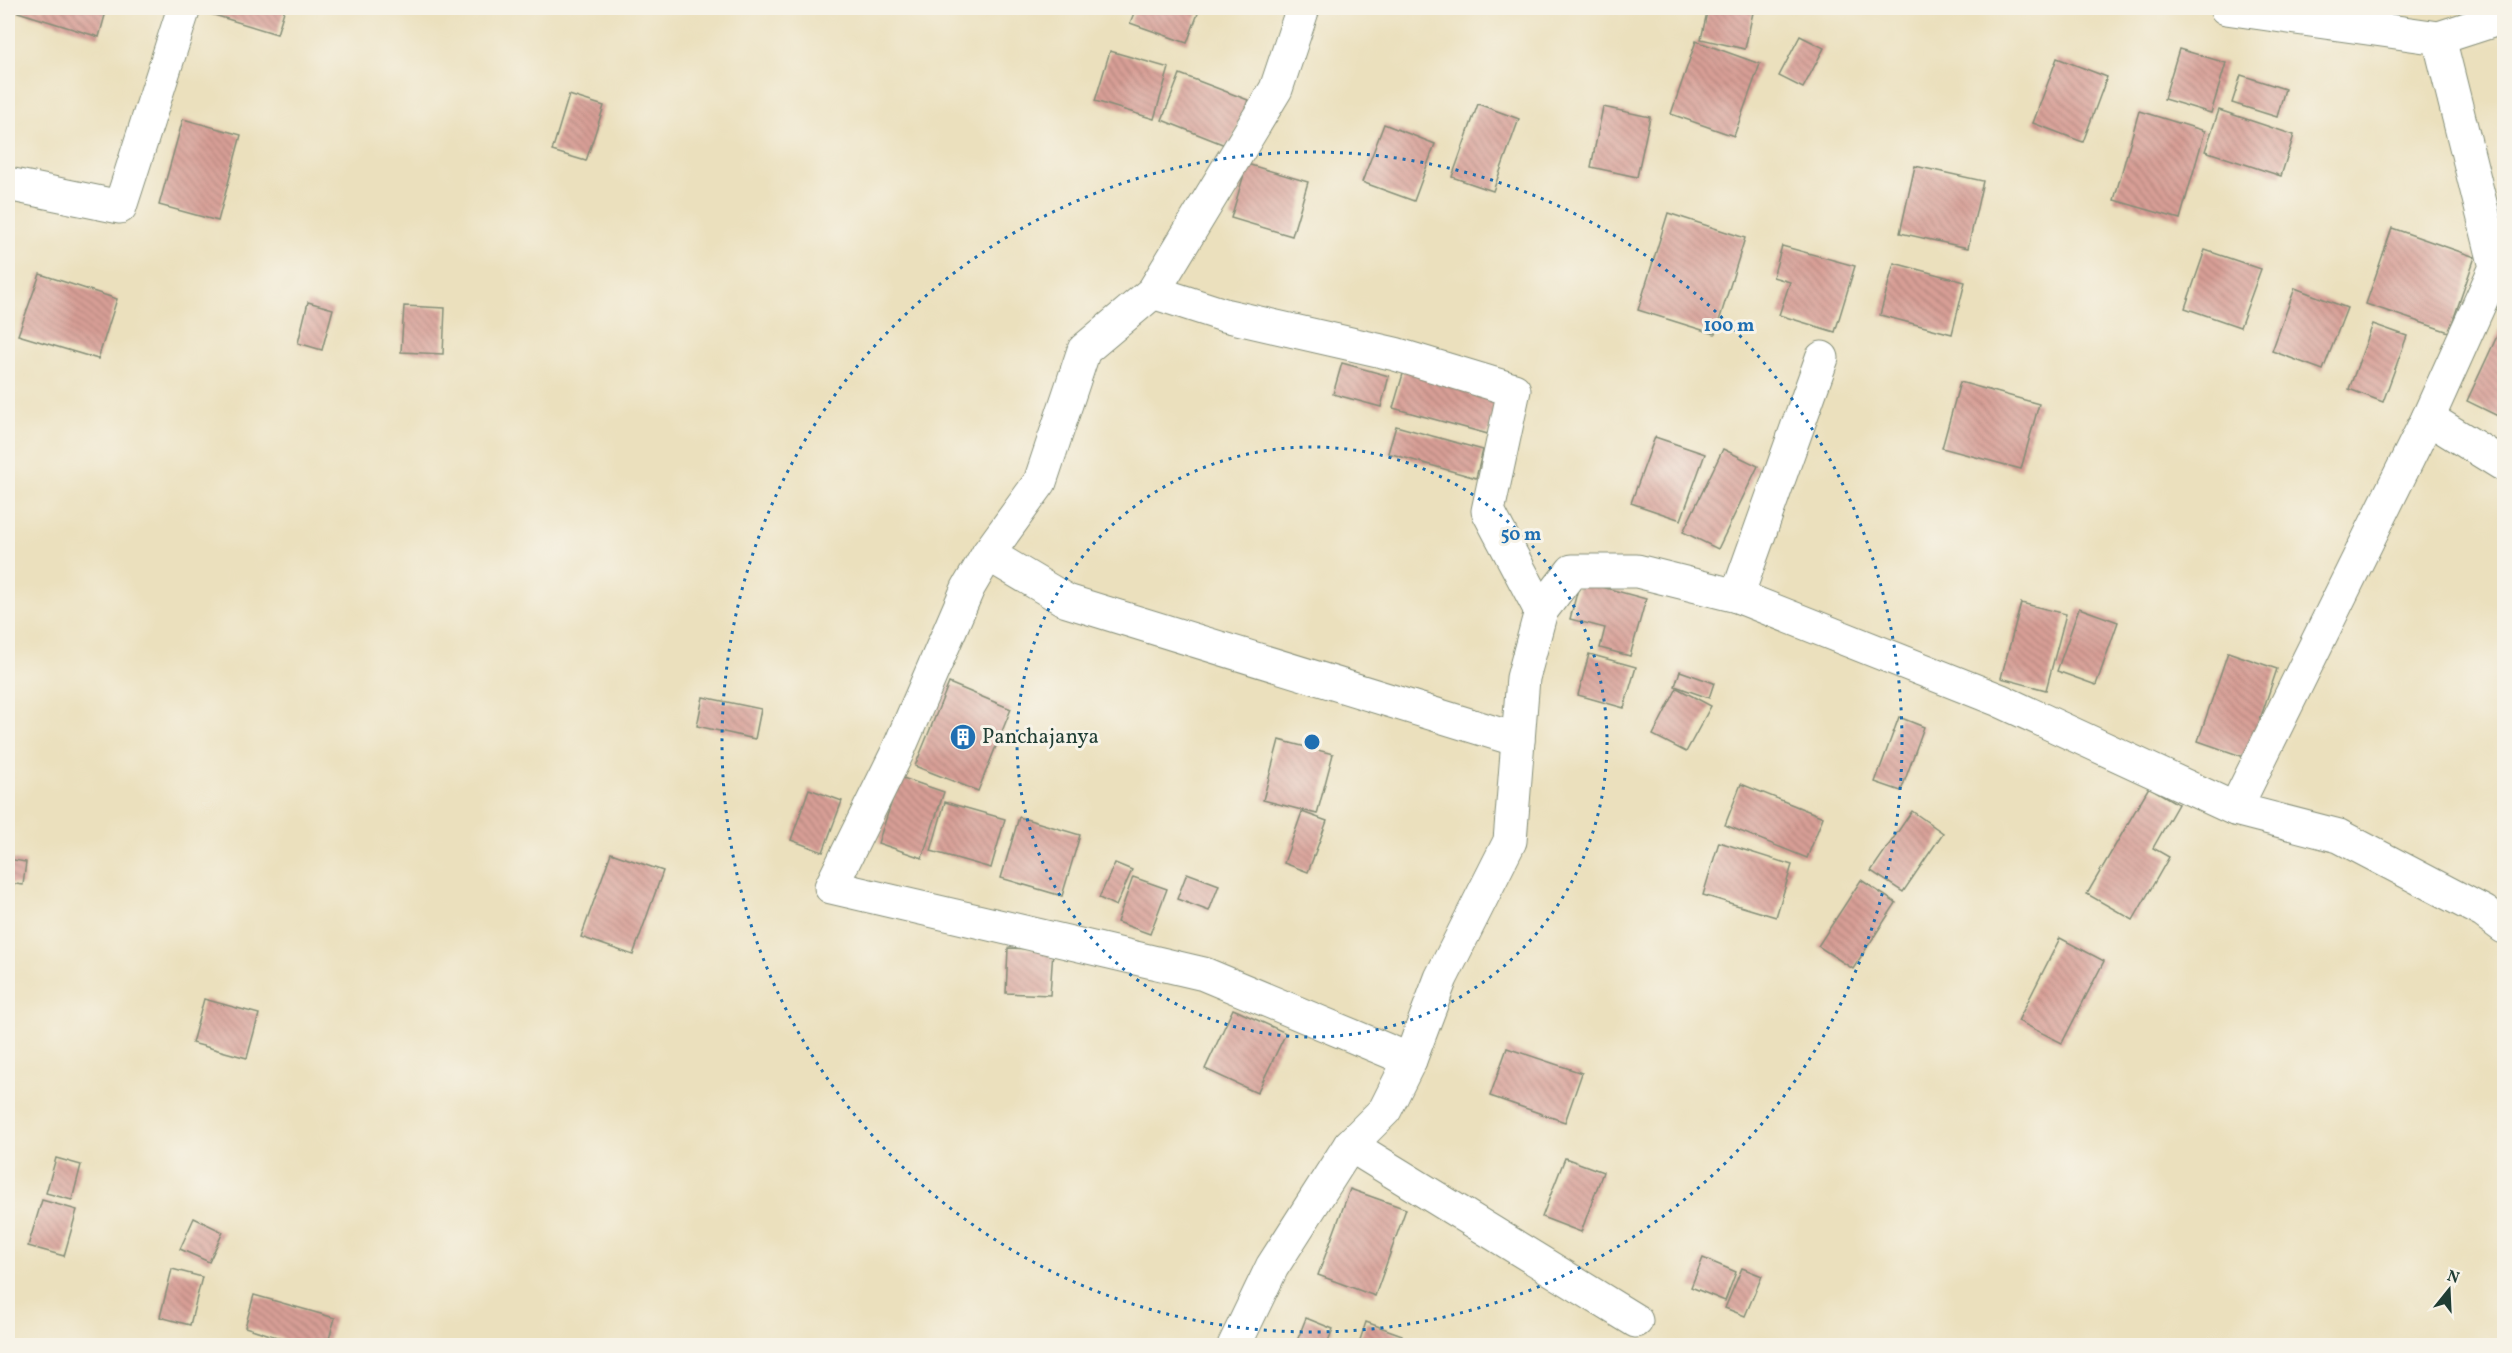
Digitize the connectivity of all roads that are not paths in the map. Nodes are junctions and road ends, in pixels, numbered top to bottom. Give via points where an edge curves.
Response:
1 (184, 8) edge
2 (1303, 8) edge
3 (2226, 8) edge
4 (2505, 17) edge
5 (2439, 38) junction
6 (8, 184) edge
7 (1154, 292) junction
8 (1822, 358) dead end
9 (2428, 418) junction
10 (2505, 465) edge
11 (988, 554) junction
12 (1737, 596) junction
13 (1541, 611) junction
14 (1518, 740) junction
15 (2235, 809) junction
16 (2505, 927) edge
17 (1410, 1060) junction
18 (1350, 1146) junction
19 (1636, 1321) dead end
20 (1234, 1346) edge

1 - 6 street via 120,207
2 - 7 street via 1276,89
3 - 5 street
4 - 5 street
5 - 9 street via 2496,267
7 - 11 street via 1084,350 1040,482
7 - 13 street via 1224,315 1395,354 1514,390 1488,510
8 - 12 street
9 - 10 street
9 - 15 street
11 - 14 street via 1067,601
11 - 17 street via 968,588 897,753 831,887 1204,974
12 - 13 street via 1637,571 1572,571
12 - 15 street via 1999,700
13 - 14 street via 1523,678
14 - 17 street via 1510,841 1441,978
15 - 16 street via 2339,836 2484,912
17 - 18 street via 1385,1110
18 - 19 street
18 - 20 street via 1272,1267

